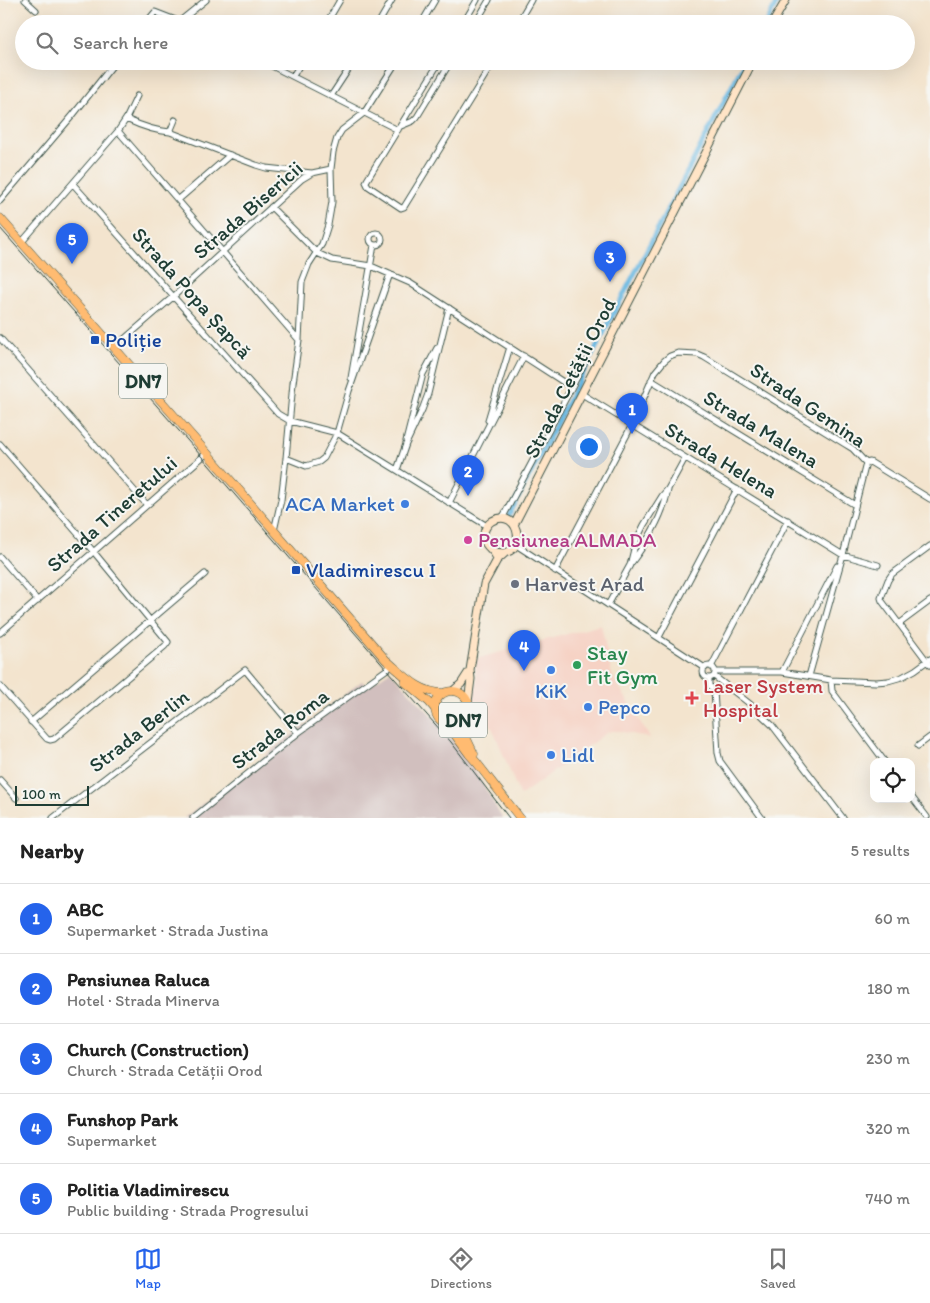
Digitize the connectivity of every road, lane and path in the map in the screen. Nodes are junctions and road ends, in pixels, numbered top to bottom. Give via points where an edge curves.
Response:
1 (25, 0) edge
2 (206, 0) edge
3 (340, 0) edge
4 (392, 0) edge
5 (435, 0) edge
6 (477, 0) edge
7 (489, 0) edge
8 (531, 0) edge
9 (786, 0) edge
10 (36, 10) dead end
11 (152, 15) edge
12 (163, 15) edge
13 (187, 15) edge
14 (331, 15) edge
15 (383, 15) edge
16 (426, 15) edge
17 (468, 15) edge
18 (480, 15) edge
19 (522, 15) edge
20 (777, 15) edge
21 (109, 70) edge
22 (281, 70) edge
23 (297, 70) edge
24 (348, 70) edge
25 (391, 70) edge
26 (434, 70) edge
27 (446, 70) edge
28 (488, 70) edge
29 (748, 70) edge
30 (293, 76) junction
31 (137, 96) dead end
32 (331, 96) junction
33 (364, 113) junction
34 (126, 120) junction
35 (175, 120) dead end
36 (399, 128) junction
37 (118, 131) junction
38 (170, 132) junction
39 (230, 155) junction
40 (331, 169) junction
41 (312, 173) junction
42 (73, 184) junction
43 (178, 200) junction
44 (0, 201) edge
45 (271, 207) junction
46 (0, 218) edge
47 (21, 242) junction
48 (374, 245) dead end
49 (223, 252) junction
50 (317, 253) junction
51 (371, 266) junction
52 (390, 274) junction
53 (174, 296) junction
54 (449, 308) junction
55 (0, 338) edge
56 (299, 340) junction
57 (440, 344) junction
58 (510, 347) junction
59 (114, 348) junction
60 (524, 356) junction
61 (585, 362) dead end
62 (651, 380) junction
63 (571, 387) junction
64 (349, 391) junction
65 (582, 394) junction
66 (290, 421) junction
67 (632, 425) junction
68 (337, 433) junction
69 (485, 433) junction
70 (0, 444) edge
71 (406, 444) junction
72 (207, 453) junction
73 (286, 458) junction
74 (685, 458) junction
75 (866, 463) junction
76 (397, 470) junction
77 (668, 488) junction
78 (737, 490) junction
79 (930, 499) edge
80 (449, 503) junction
81 (855, 504) junction
82 (147, 505) junction
83 (501, 518) junction
84 (788, 520) junction
85 (514, 525) junction
86 (487, 526) junction
87 (274, 531) junction
88 (516, 545) junction
89 (930, 546) edge
90 (493, 551) junction
91 (93, 552) junction
92 (506, 552) junction
93 (843, 555) junction
94 (0, 557) edge
95 (497, 560) junction
96 (630, 565) junction
97 (878, 565) dead end
98 (555, 571) junction
99 (205, 574) dead end
100 (38, 600) junction
101 (930, 601) edge
102 (608, 605) junction
103 (150, 620) junction
104 (899, 624) junction
105 (0, 632) edge
106 (659, 637) junction
107 (929, 662) edge
108 (388, 663) junction
109 (705, 668) junction
110 (470, 670) junction
111 (782, 672) junction
112 (712, 673) junction
113 (808, 676) junction
114 (831, 680) junction
115 (0, 686) edge
116 (453, 691) junction
117 (443, 694) junction
118 (468, 702) junction
119 (435, 709) junction
120 (465, 718) junction
121 (31, 722) junction
122 (447, 724) junction
123 (298, 733) junction
124 (930, 737) edge
125 (918, 746) dead end
126 (882, 758) edge
127 (478, 763) junction
128 (0, 780) edge
129 (16, 798) dead end
130 (915, 801) edge
131 (928, 817) edge
132 (53, 818) edge
133 (193, 818) edge
134 (520, 818) edge
135 (762, 818) edge
136 (843, 818) edge

1 - 10 street
2 - 13 street
3 - 14 street
4 - 15 street
5 - 16 street
6 - 17 street
7 - 18 street
8 - 19 street
9 - 20 street
11 - 12 street via 155,12
21 - 44 street
22 - 30 street
23 - 30 street
24 - 32 street
25 - 33 street, Strada Bisericii
26 - 36 street
27 - 36 street via 417,117
28 - 36 street via 401,208 367,184
29 - 65 street, Strada Cetății Orod
30 - 32 street
31 - 34 street
32 - 33 street
33 - 36 street
33 - 40 street, Strada Bisericii via 346,126 337,138
34 - 37 street
34 - 38 street via 148,129
35 - 38 street
37 - 42 street
37 - 43 street
38 - 39 street
39 - 41 street via 266,168
39 - 43 street
40 - 41 street, Strada Bisericii
40 - 50 street via 332,209
41 - 45 street, Strada Bisericii
42 - 47 street
42 - 53 street, Strada Popa Șapcă
43 - 49 street
45 - 49 street, Strada Bisericii
45 - 50 street
46 - 47 main road, DN7
47 - 59 main road, DN7
48 - 51 street
49 - 53 street, Strada Bisericii
49 - 56 street
50 - 51 street via 332,260
50 - 56 street via 302,282
51 - 52 street
51 - 64 street
52 - 54 street
52 - 64 street
53 - 59 street, Strada Bisericii
53 - 66 street, Strada Popa Șapcă via 278,414
54 - 57 street
54 - 58 street
55 - 82 street
56 - 66 street
57 - 71 street via 428,394
57 - 71 street via 423,374
58 - 60 street
58 - 69 street
59 - 72 main road, DN7
60 - 63 street
60 - 69 street
61 - 63 street
62 - 67 street, Strada Gemina
62 - 75 street, Strada Gemina via 670,356 682,352 698,354 853,449
62 - 81 street, Strada Malena
63 - 83 street
64 - 68 street
65 - 67 street, Strada Helena
65 - 85 street, Strada Cetății Orod
66 - 68 street
66 - 73 street
67 - 74 street, Strada Helena
67 - 98 street, Strada Gemina
68 - 73 street via 319,462 306,466
68 - 76 street
69 - 80 street
70 - 91 street
71 - 76 street
72 - 82 street, Strada Tineretului
72 - 87 main road, DN7
73 - 87 street
74 - 77 street
74 - 78 street, Strada Helena
75 - 79 street via 870,462
75 - 81 street, Strada Gemina
76 - 80 street
77 - 96 street via 651,531
77 - 96 street via 636,541
78 - 84 street, Strada Helena
78 - 106 street
80 - 86 street
81 - 93 street, Strada Gemina
82 - 91 street, Strada Tineretului
83 - 85 street
83 - 86 street
84 - 93 street, Strada Helena
84 - 112 street
85 - 88 street via 518,534
86 - 90 street via 485,543
87 - 108 main road, DN7
88 - 92 street
88 - 98 street
89 - 104 street via 892,574 883,590 882,601
90 - 92 street
90 - 95 street
91 - 100 street, Strada Tineretului
91 - 103 street
92 - 95 street
93 - 97 street, Strada Helena
93 - 111 street
93 - 113 street, Strada Gemina
94 - 100 street
95 - 110 street via 483,588
96 - 102 street
98 - 102 street
99 - 103 street
100 - 105 street, Strada Tineretului
101 - 104 street
102 - 106 street
103 - 121 street
103 - 121 street via 168,642 166,646 54,739 47,739
104 - 107 street
106 - 109 street
107 - 114 street via 888,681
108 - 117 main road, DN7 via 426,690
108 - 119 main road, DN7
108 - 123 street, Strada Roma
109 - 112 street via 708,666
109 - 112 street via 704,674
110 - 116 street
110 - 118 street
111 - 112 street
111 - 113 street
112 - 135 street via 709,685 714,691 720,761
112 - 136 street via 772,725
113 - 114 street
114 - 126 street via 832,691
115 - 121 street
116 - 117 main road, DN7
116 - 118 main road, DN7
117 - 119 main road, DN7
118 - 120 main road, DN7
119 - 122 main road, DN7
120 - 122 main road, DN7 via 458,723
120 - 127 main road, DN7 via 465,734
122 - 127 main road, DN7
123 - 132 street, Strada Berlin via 245,670
123 - 133 street, Strada Roma
124 - 125 street
127 - 134 main road, DN7
128 - 129 street
130 - 131 street

